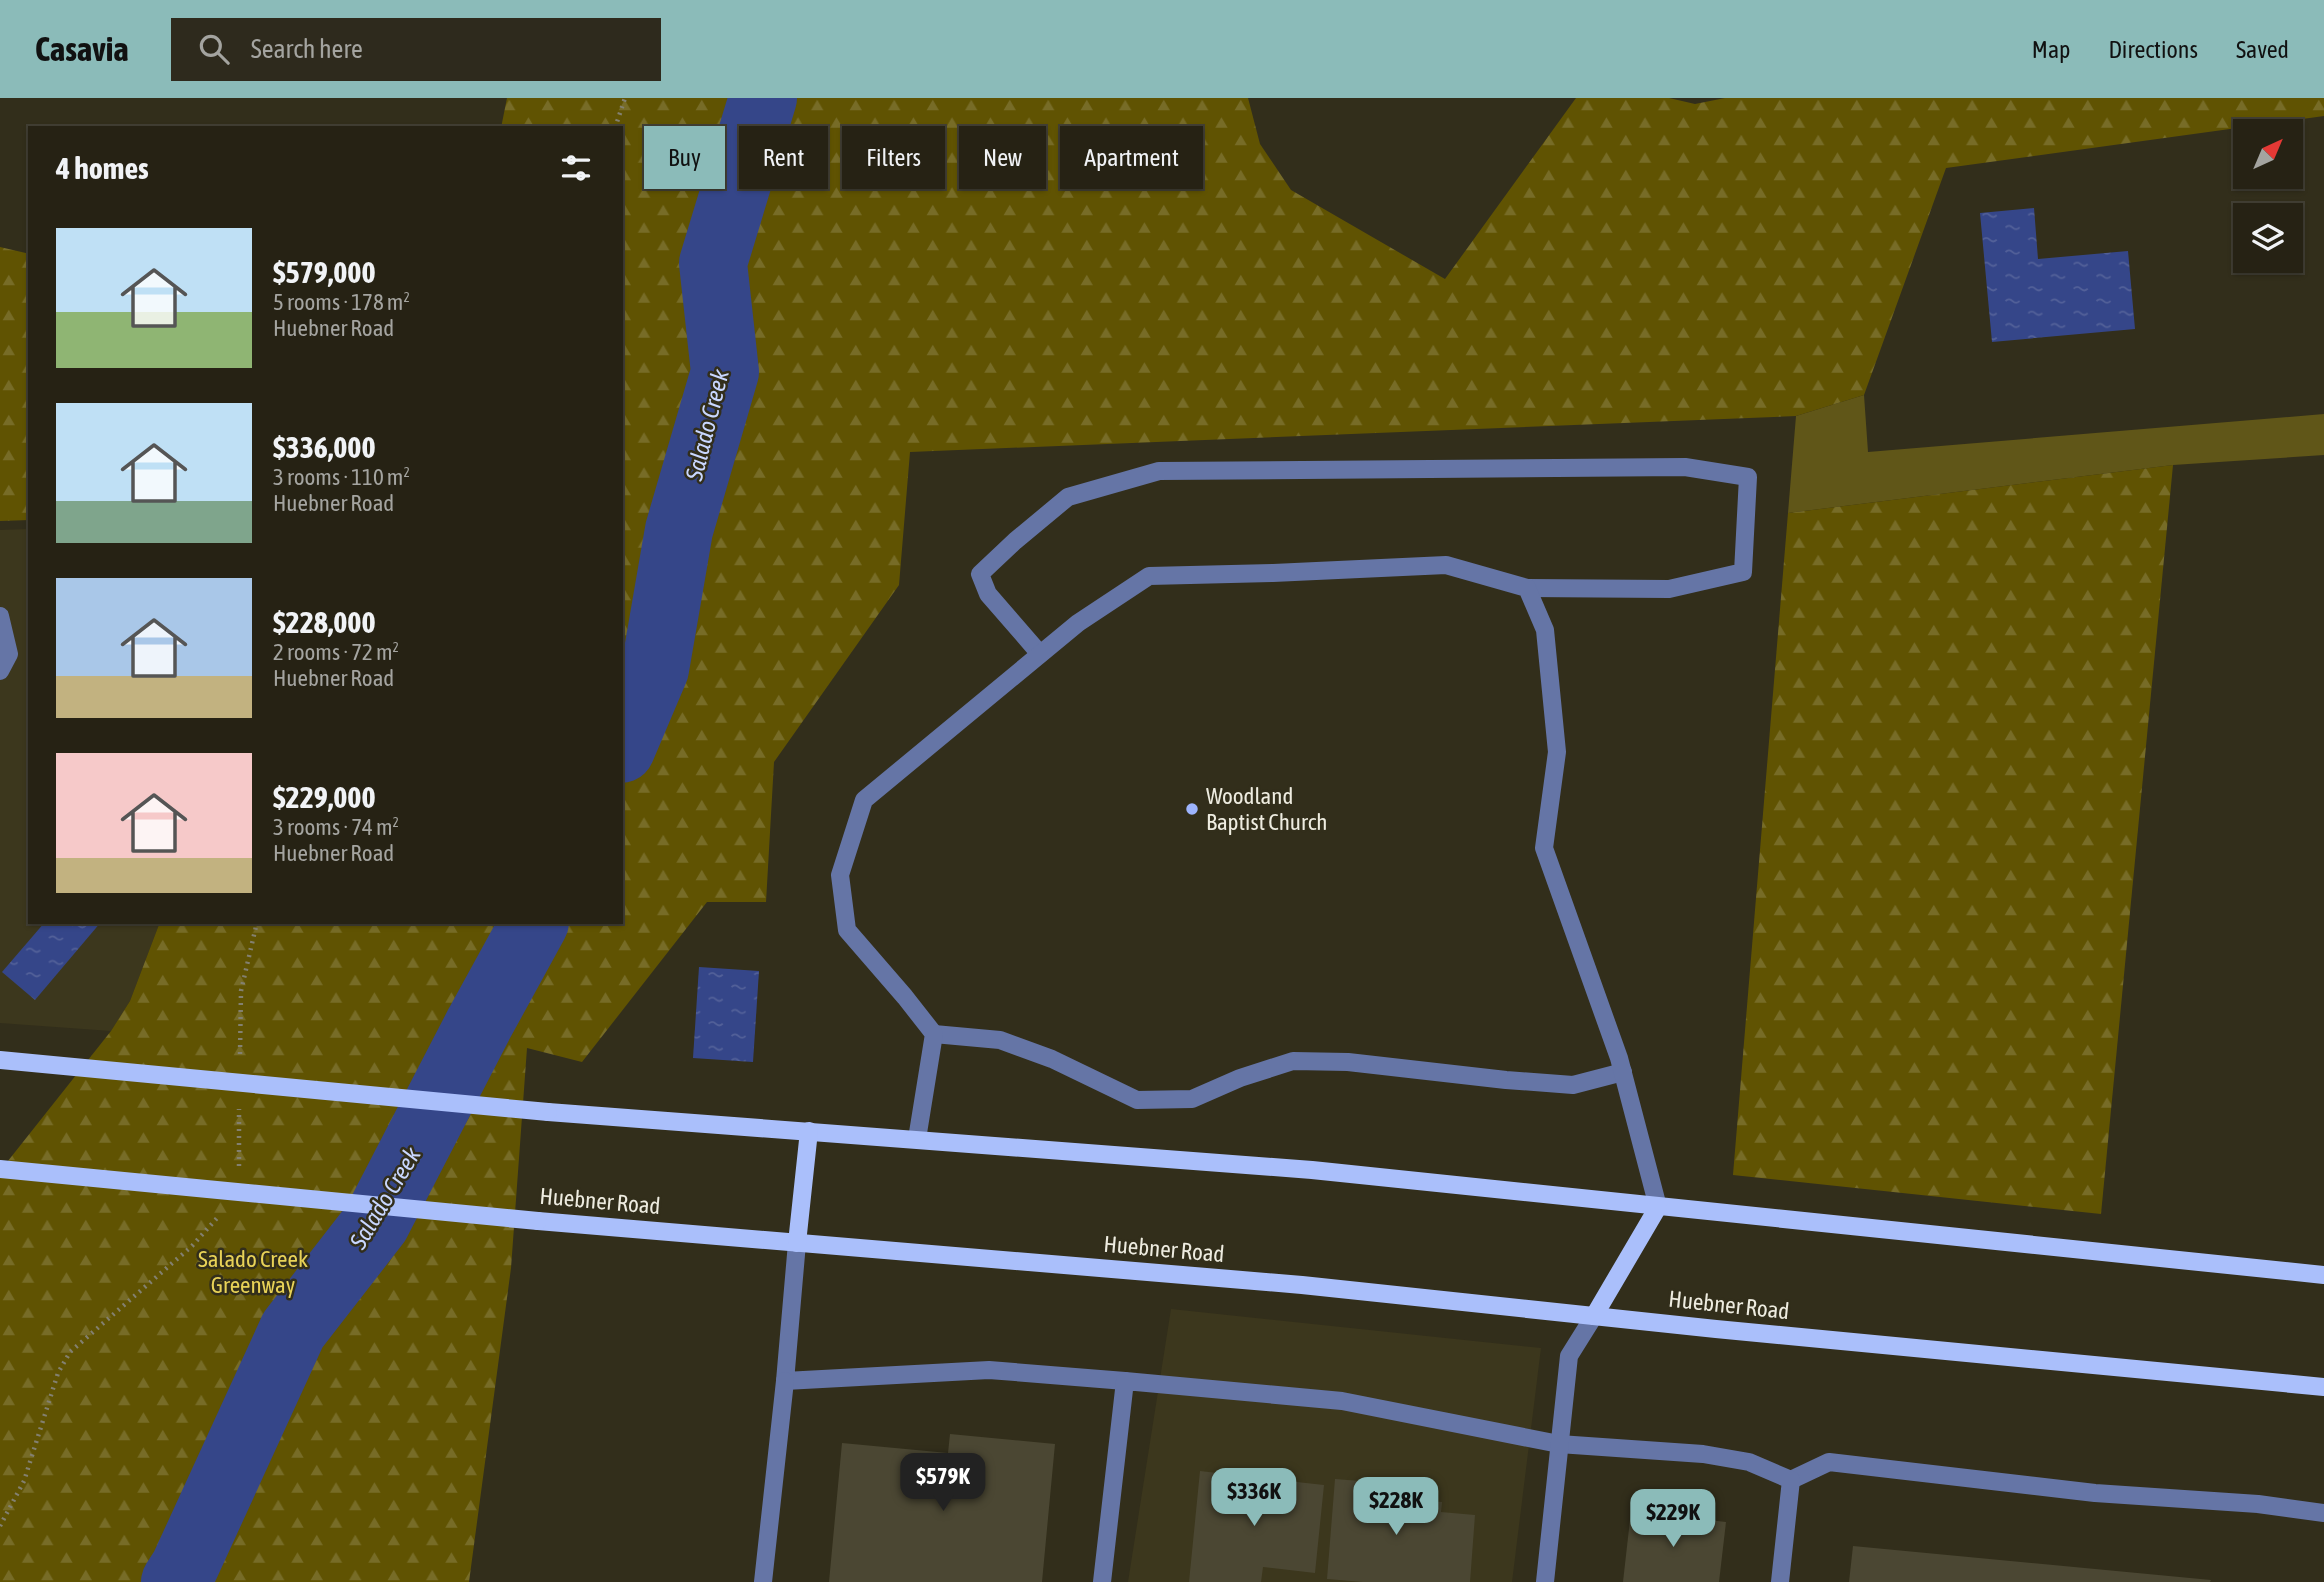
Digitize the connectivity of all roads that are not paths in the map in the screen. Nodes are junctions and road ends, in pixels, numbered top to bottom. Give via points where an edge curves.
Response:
1 (1527, 588) junction
2 (0, 616) edge
3 (1040, 654) junction
4 (0, 671) edge
5 (934, 1034) junction
6 (0, 1060) edge
7 (1623, 1072) junction
8 (809, 1131) junction
9 (917, 1139) junction
10 (0, 1169) edge
11 (1658, 1207) junction
12 (797, 1243) junction
13 (2324, 1275) edge
14 (1594, 1316) junction
15 (785, 1381) junction
16 (1125, 1381) junction
17 (2324, 1387) edge
18 (1559, 1444) junction
19 (1791, 1480) junction
20 (2324, 1513) edge
21 (763, 1582) edge
22 (1102, 1582) edge
23 (1545, 1582) edge
24 (1780, 1582) edge

1 - 3 lane via 1446,565 1149,576
1 - 3 lane via 1669,589 1743,572 1748,477 1685,467 1159,471 1068,497 980,575 988,594
1 - 7 lane via 1545,630 1557,752 1544,848
2 - 4 lane via 9,654
3 - 5 lane via 864,800 840,875 847,930
5 - 7 lane via 1000,1040 1137,1100 1192,1099 1293,1061 1348,1062 1573,1085
5 - 9 lane
6 - 8 main road, bridge via 548,1112
7 - 11 lane
8 - 9 main road
8 - 12 main road
9 - 11 main road via 1312,1170
10 - 12 main road, Huebner Road, bridge
11 - 13 main road
11 - 14 main road
12 - 14 main road, Huebner Road via 1302,1285
12 - 15 lane
14 - 17 main road, Huebner Road
14 - 18 lane via 1569,1356
15 - 16 lane via 989,1370
15 - 21 lane
16 - 18 lane via 1342,1401
16 - 22 lane
18 - 19 lane via 1703,1454 1749,1462
18 - 23 lane
19 - 20 lane via 1829,1462 2095,1493
19 - 24 lane

